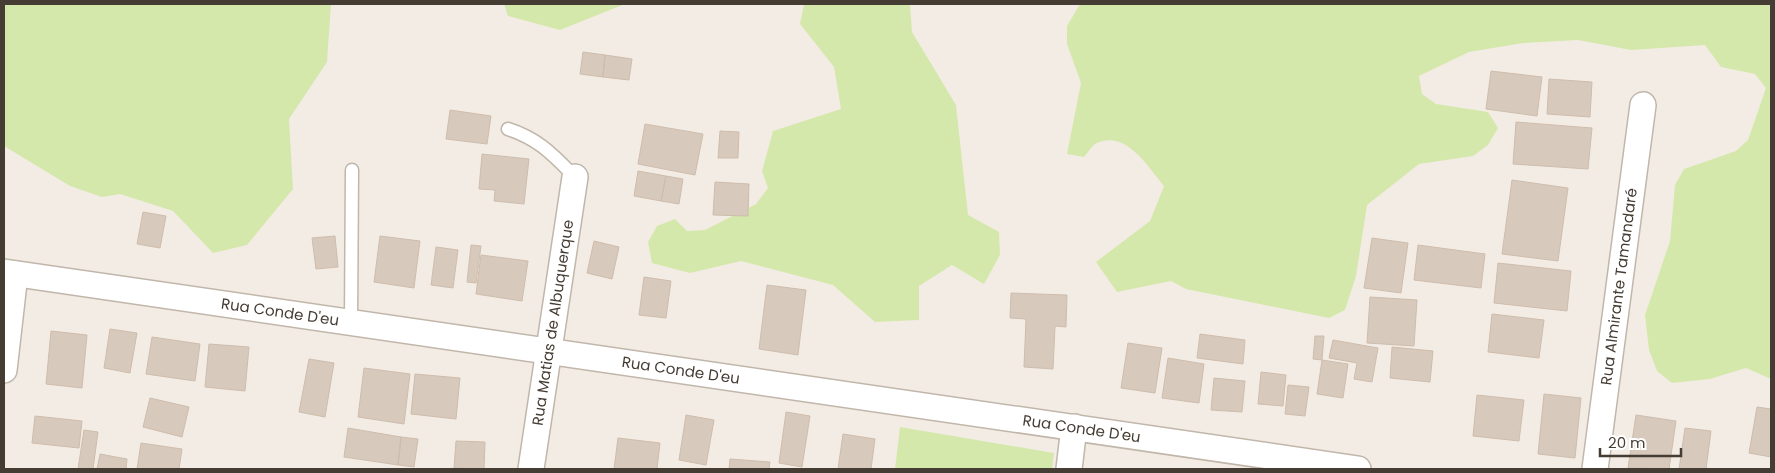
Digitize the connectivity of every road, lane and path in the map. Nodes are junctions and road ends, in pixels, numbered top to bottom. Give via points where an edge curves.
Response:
1 (1644, 105) dead end
2 (508, 129) dead end
3 (352, 170) dead end
4 (575, 177) joint
5 (10, 273) edge
6 (351, 322) junction
7 (549, 351) junction
8 (4, 370) edge
9 (1074, 427) junction
10 (531, 469) edge
11 (1069, 469) edge
12 (1358, 469) edge
13 (1595, 469) edge

1 - 13 street, Rua Almirante Tamandaré
2 - 4 lane via 543,145
3 - 6 lane
4 - 7 street, Rua Matias de Albuquerque
5 - 6 street, Rua Conde D'eu
5 - 8 street
6 - 7 street, Rua Conde D'eu
7 - 9 street, Rua Conde D'eu
7 - 10 street, Rua Matias de Albuquerque
9 - 11 street
9 - 12 street, Rua Conde D'eu

